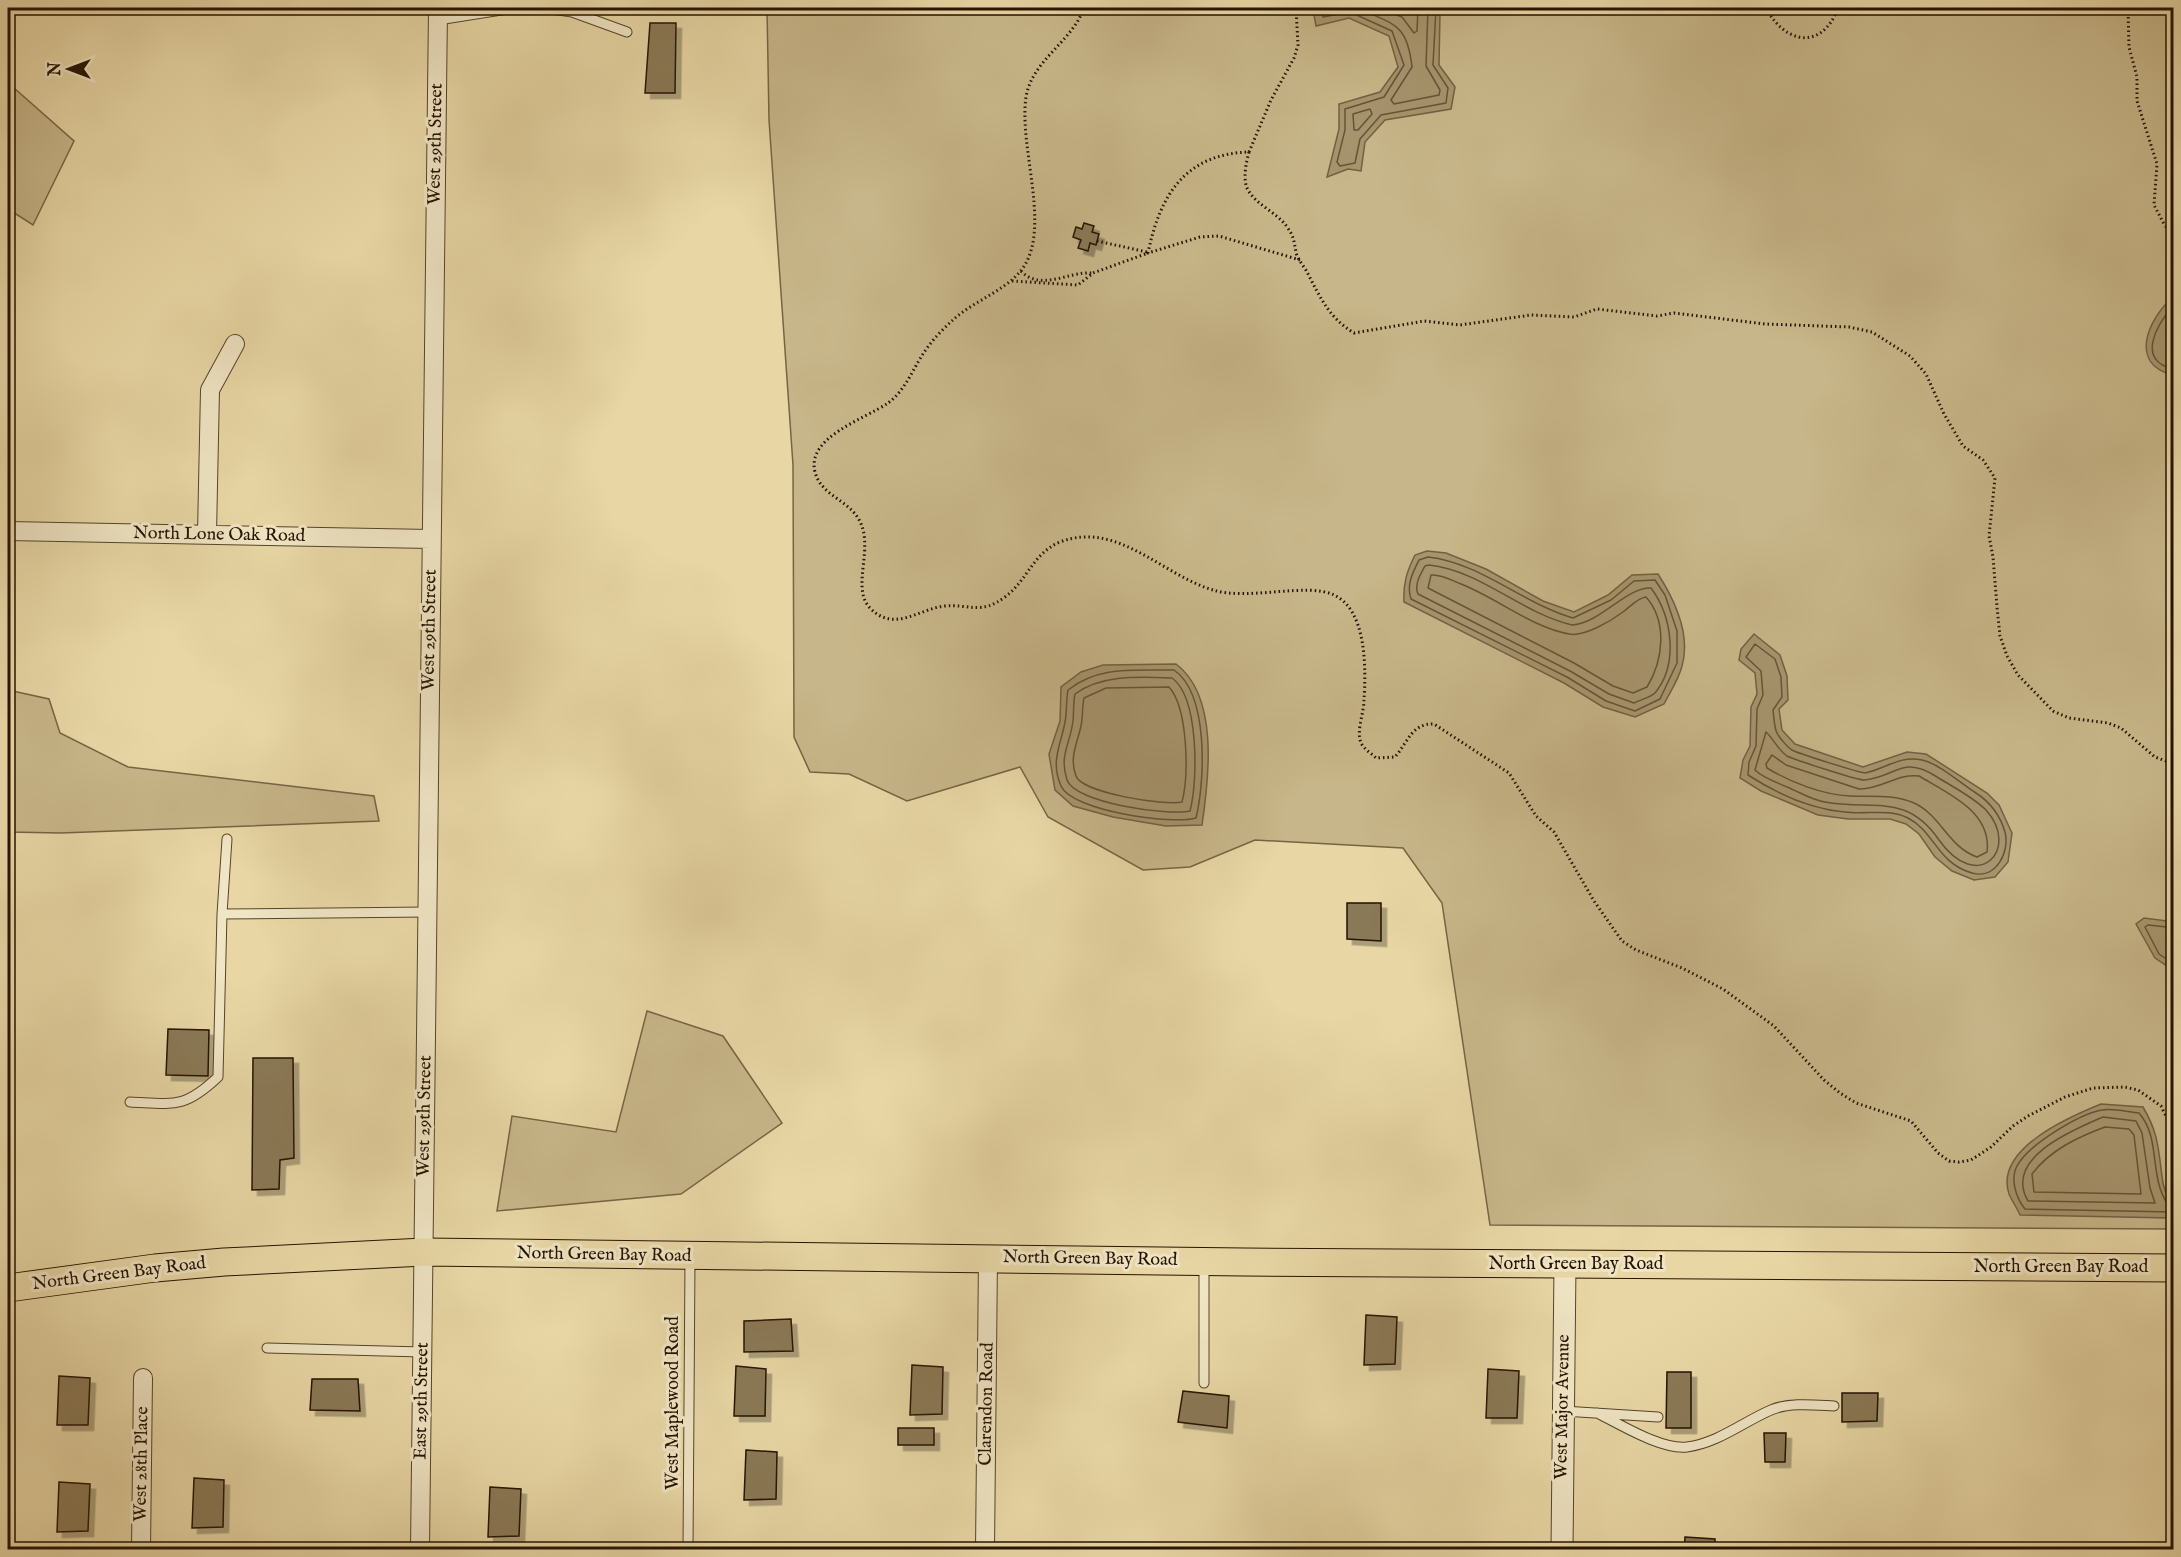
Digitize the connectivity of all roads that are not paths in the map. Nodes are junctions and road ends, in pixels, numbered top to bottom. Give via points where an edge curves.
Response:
1 (515, 8) edge
2 (544, 8) edge
3 (438, 14) edge
4 (627, 32) dead end
5 (235, 344) dead end
6 (8, 531) edge
7 (207, 534) junction
8 (431, 539) junction
9 (227, 839) dead end
10 (427, 912) junction
11 (222, 914) junction
12 (130, 1102) dead end
13 (424, 1252) junction
14 (690, 1256) junction
15 (988, 1258) junction
16 (1203, 1261) junction
17 (1565, 1264) junction
18 (2174, 1268) edge
19 (8, 1288) edge
20 (267, 1348) dead end
21 (423, 1352) junction
22 (144, 1378) dead end
23 (1204, 1383) dead end
24 (1834, 1406) dead end
25 (1563, 1411) junction
26 (1597, 1413) junction
27 (1658, 1417) dead end
28 (141, 1550) edge
29 (420, 1550) edge
30 (688, 1550) edge
31 (985, 1550) edge
32 (1562, 1550) edge

1 - 3 lane
2 - 4 lane via 572,12
3 - 8 street, West 29th Street
5 - 7 street via 210,390
6 - 7 street, North Lone Oak Road
7 - 8 street, North Lone Oak Road
8 - 10 street, West 29th Street
9 - 11 lane
10 - 11 lane
10 - 13 street, West 29th Street
11 - 12 lane via 218,1077 181,1104
13 - 14 main road, North Green Bay Road
13 - 19 main road, North Green Bay Road via 201,1264
13 - 21 street, East 29th Street
14 - 15 main road, North Green Bay Road
14 - 30 lane, West Maplewood Road
15 - 16 main road, North Green Bay Road
15 - 31 street, Clarendon Road
16 - 17 main road, North Green Bay Road
16 - 23 lane
17 - 18 main road, North Green Bay Road
17 - 25 street, West Major Avenue
20 - 21 lane
21 - 29 street, East 29th Street
22 - 28 street, West 28th Place
24 - 26 lane via 1803,1404 1772,1409 1728,1434 1687,1447 1669,1445
25 - 26 lane
25 - 32 street, West Major Avenue
26 - 27 lane

